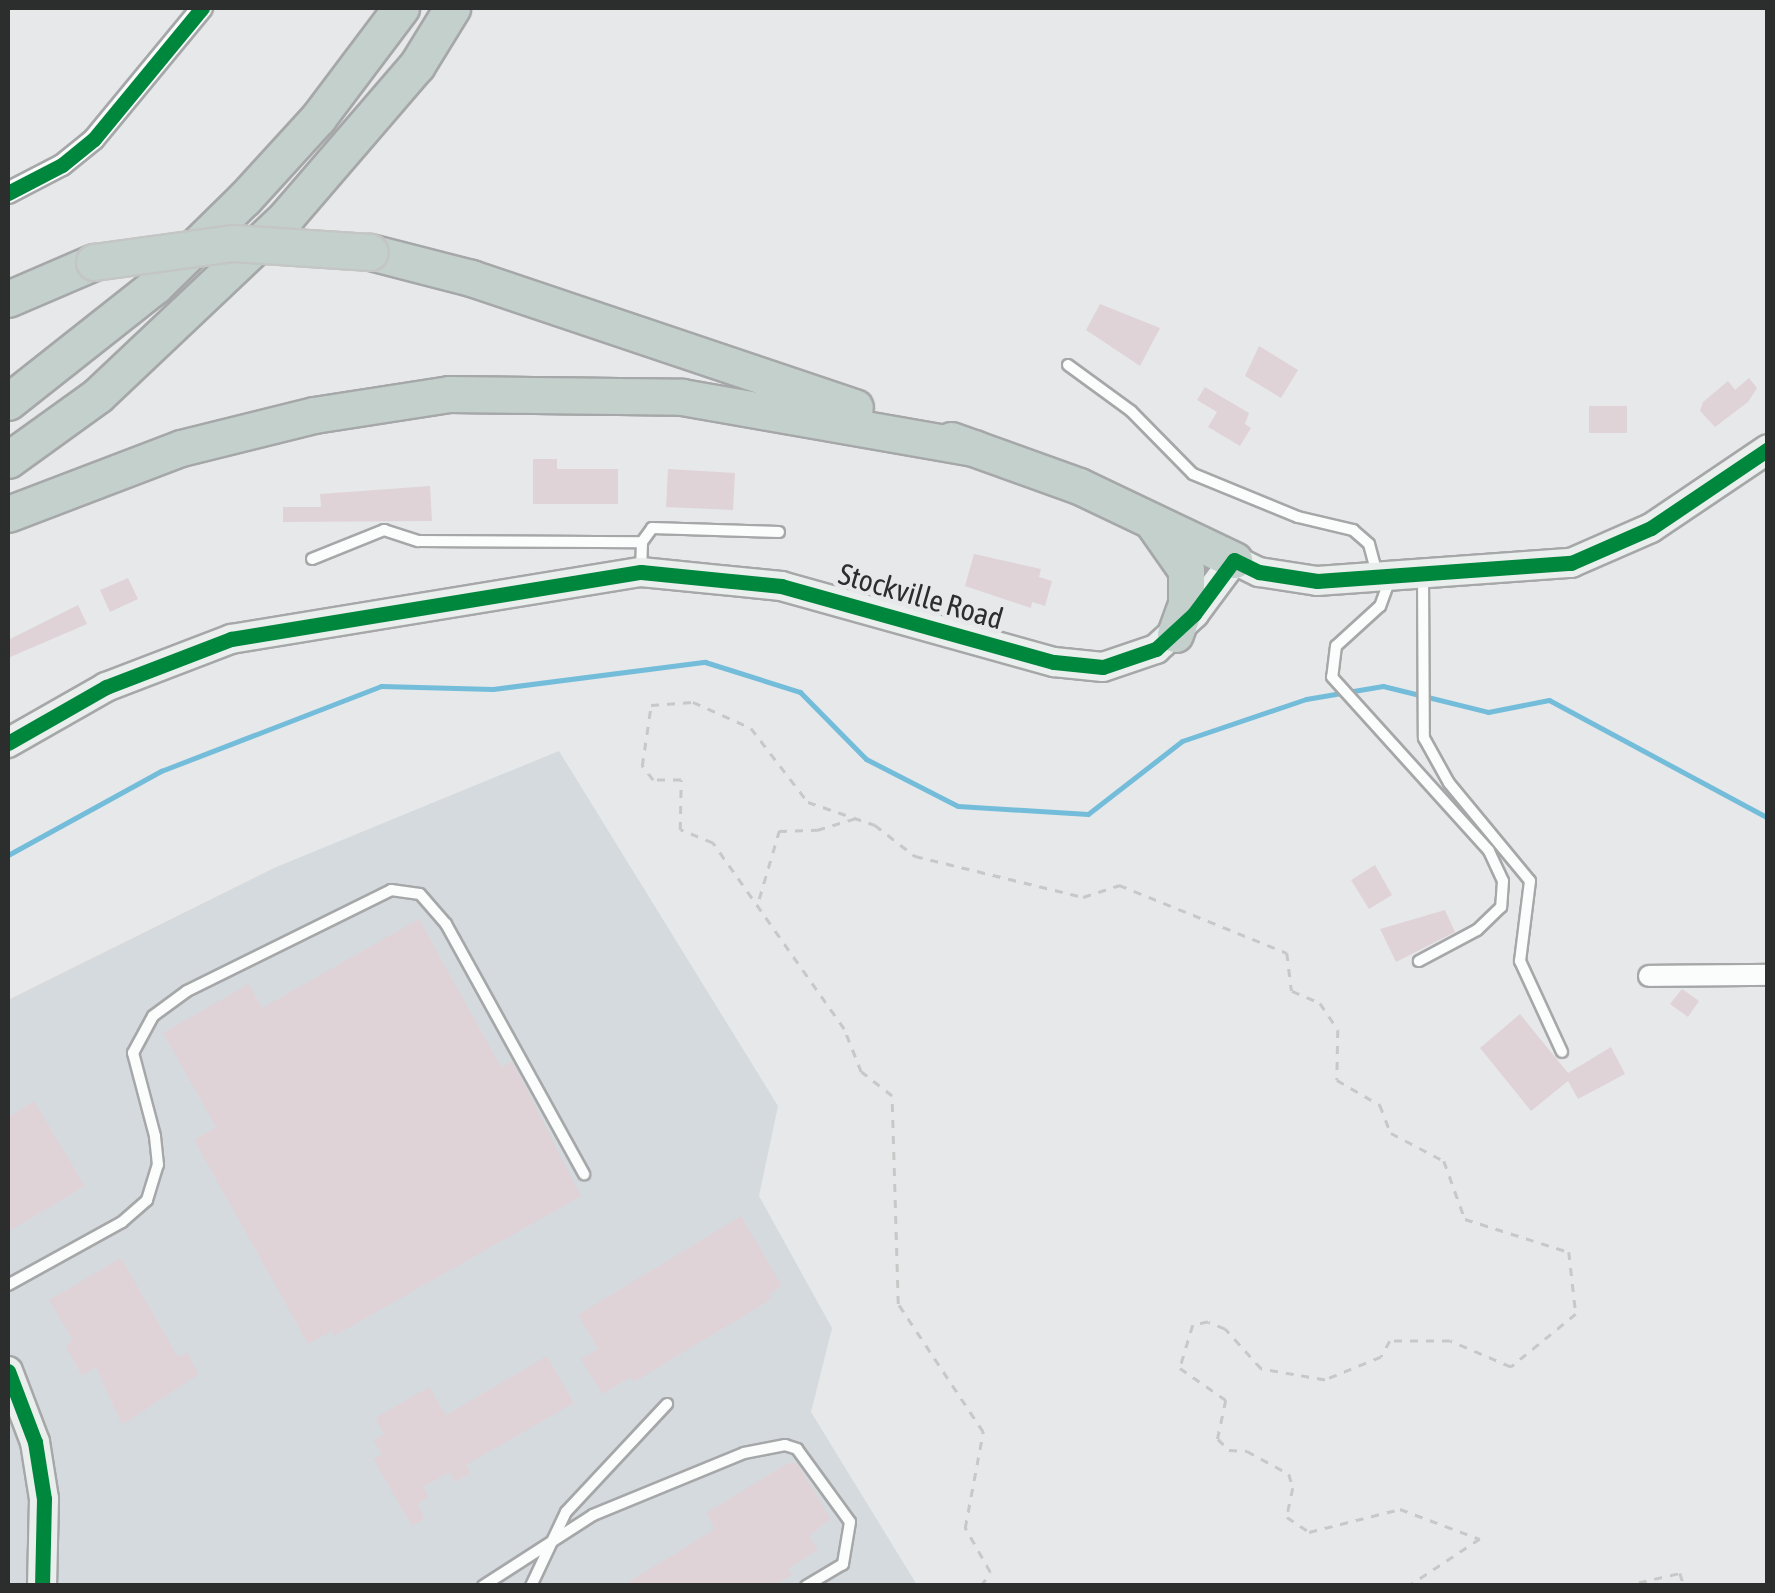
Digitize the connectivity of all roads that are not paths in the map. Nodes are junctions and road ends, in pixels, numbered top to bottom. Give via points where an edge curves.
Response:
1 (202, 8) edge
2 (400, 8) edge
3 (452, 8) edge
4 (8, 193) edge
5 (8, 299) edge
6 (1068, 365) dead end
7 (8, 402) edge
8 (974, 448) junction
9 (1766, 452) edge
10 (8, 460) edge
11 (8, 514) edge
12 (1149, 518) junction
13 (779, 532) dead end
14 (642, 542) junction
15 (312, 559) dead end
16 (1234, 560) junction
17 (641, 572) junction
18 (1423, 572) junction
19 (1385, 574) junction
20 (1175, 634) junction
21 (8, 742) edge
22 (1418, 961) dead end
23 (1768, 975) edge
24 (1649, 976) dead end
25 (1562, 1052) dead end
26 (584, 1174) dead end
27 (8, 1285) edge
28 (8, 1371) edge
29 (667, 1404) dead end
30 (542, 1552) junction
31 (42, 1586) edge
32 (482, 1586) edge
33 (531, 1586) edge
34 (806, 1586) edge

1 - 4 street via 94,139 62,165
2 - 7 highway via 318,118 245,198 155,286
3 - 10 highway via 416,65 287,216 98,395
5 - 8 highway, bridge via 94,262 234,242 370,252 471,278
6 - 19 lane via 1131,412 1193,474 1298,517 1353,530
8 - 11 highway via 682,397 449,394 314,416 181,448
8 - 12 highway
9 - 18 street via 1612,550 1530,569
12 - 16 highway
12 - 20 highway via 1186,570 1186,604
13 - 14 lane via 652,528
14 - 15 lane via 418,541 384,530
14 - 17 lane
16 - 19 street via 1292,580
16 - 20 street, Stockville Road
17 - 20 street, Stockville Road via 781,586 1081,667 1132,661
17 - 21 street, Stockville Road via 230,639 106,687
18 - 19 street
18 - 25 lane via 1424,738 1449,783 1530,881 1520,961
19 - 22 lane via 1380,606 1336,646 1332,677 1489,851 1503,881 1501,907 1477,930
23 - 24 street
26 - 27 lane via 446,924 420,894 391,890 187,991 153,1016 133,1053 158,1165 147,1200 122,1222
28 - 31 street via 35,1442
29 - 30 lane via 566,1512
30 - 32 lane
30 - 33 lane
30 - 34 lane via 593,1515 744,1453 785,1446 797,1449 850,1522 843,1564

